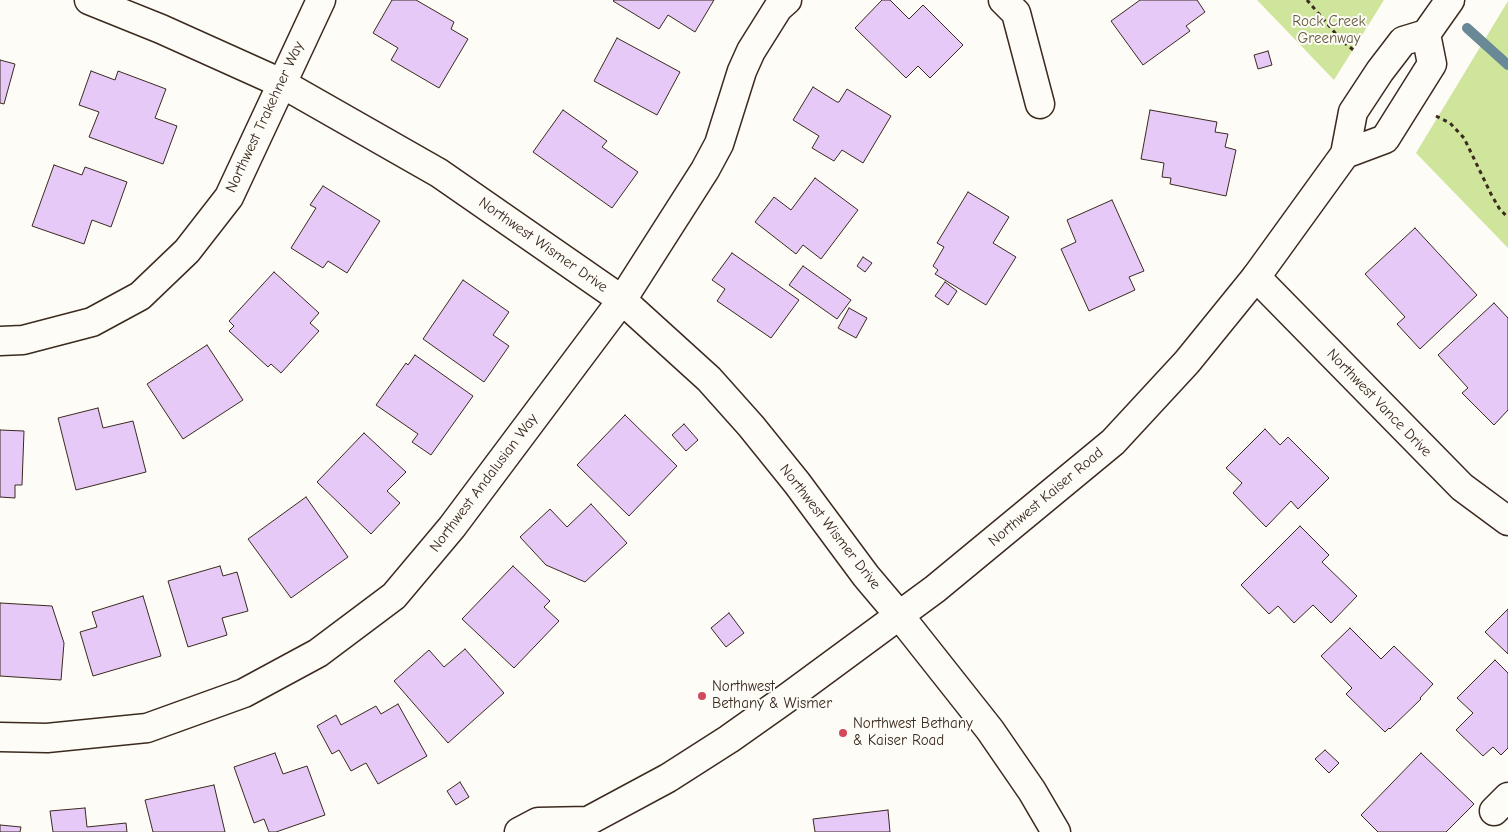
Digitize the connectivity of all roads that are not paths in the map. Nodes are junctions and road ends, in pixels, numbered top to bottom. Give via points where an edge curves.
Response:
1 (88, 0) edge
2 (321, 0) edge
3 (787, 0) edge
4 (1003, 0) edge
5 (1450, 0) edge
6 (1426, 34) junction
7 (281, 83) junction
8 (1040, 104) dead end
9 (1345, 154) junction
10 (1256, 277) junction
11 (622, 300) junction
12 (0, 341) edge
13 (1508, 522) edge
14 (899, 615) junction
15 (0, 737) edge
16 (583, 826) edge
17 (519, 832) edge
18 (1056, 832) edge

1 - 7 street, Northwest Wismer Drive
2 - 7 street, Northwest Trakehner Way
3 - 11 street, Northwest Andalusian Way via 778,8 751,52 719,144 705,170
4 - 8 street via 1016,14
5 - 6 street
6 - 9 street, Northwest Kaiser Road via 1403,41 1380,71 1353,112
6 - 9 street via 1432,64 1386,139
7 - 11 street, Northwest Wismer Drive via 439,173
7 - 12 street, Northwest Trakehner Way via 229,197 187,251 140,296 92,322 23,340
9 - 10 street, Northwest Kaiser Road
10 - 13 street, Northwest Vance Drive via 1462,487
10 - 14 street, Northwest Kaiser Road via 1187,362 1113,442
11 - 14 street, Northwest Wismer Drive via 709,379 751,426
11 - 15 street, Northwest Andalusian Way via 452,527 394,596 318,653 244,693 147,728 47,738
14 - 16 street, Northwest Kaiser Road via 729,739
14 - 18 street via 990,730
16 - 17 street via 538,822

